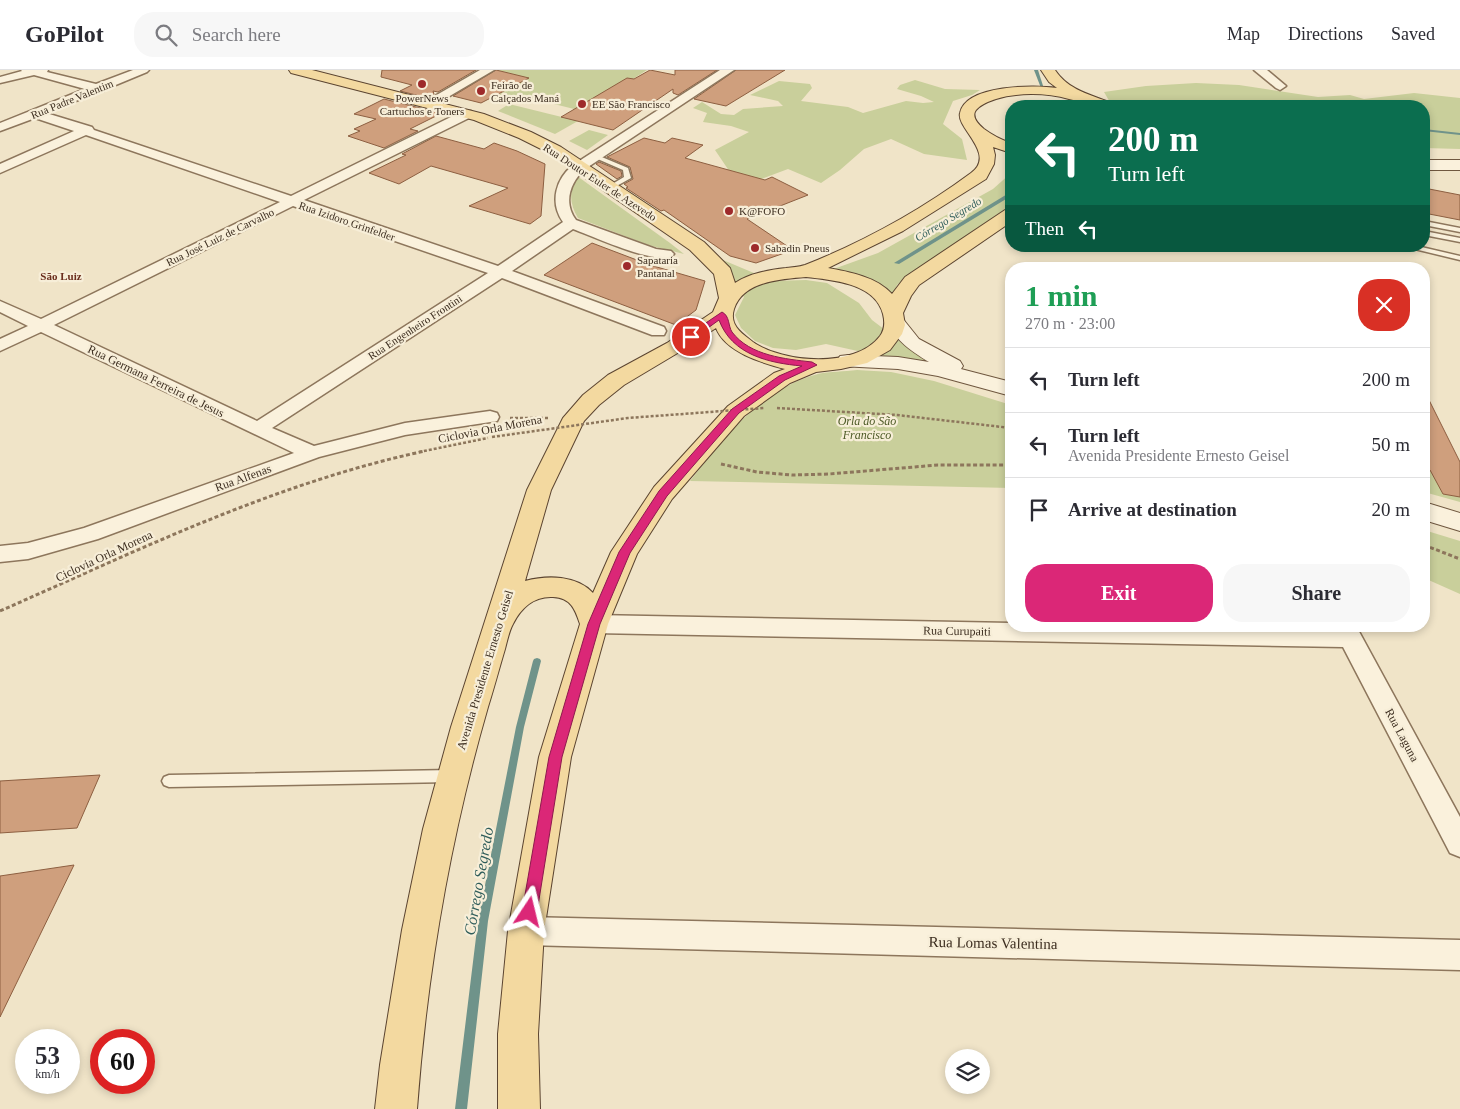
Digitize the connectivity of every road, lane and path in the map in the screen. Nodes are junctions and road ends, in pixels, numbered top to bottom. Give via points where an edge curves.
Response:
1 (143, 70) edge
2 (296, 70) edge
3 (488, 70) edge
4 (728, 70) edge
5 (1048, 70) edge
6 (1260, 70) edge
7 (34, 71) edge
8 (1001, 78) dead end
9 (0, 80) edge
10 (1280, 86) dead end
11 (100, 89) junction
12 (1078, 96) junction
13 (984, 98) junction
14 (1090, 100) edge
15 (427, 104) junction
16 (36, 114) junction
17 (467, 114) junction
18 (0, 127) edge
19 (88, 130) junction
20 (978, 134) junction
21 (1005, 145) edge
22 (1430, 152) edge
23 (1460, 152) edge
24 (595, 156) junction
25 (1430, 165) edge
26 (1460, 165) edge
27 (580, 166) junction
28 (0, 169) edge
29 (611, 187) junction
30 (291, 202) junction
31 (1005, 218) edge
32 (571, 223) junction
33 (1430, 224) edge
34 (1460, 230) edge
35 (1430, 234) edge
36 (1460, 240) edge
37 (697, 246) junction
38 (1430, 251) edge
39 (666, 254) dead end
40 (1460, 258) edge
41 (500, 272) junction
42 (806, 272) junction
43 (774, 274) junction
44 (0, 306) edge
45 (725, 306) junction
46 (895, 318) junction
47 (42, 326) junction
48 (658, 331) dead end
49 (0, 346) edge
50 (848, 361) junction
51 (812, 365) junction
52 (1005, 388) edge
53 (1005, 388) edge
54 (574, 418) junction
55 (491, 427) junction
56 (1005, 427) edge
57 (258, 430) junction
58 (698, 453) junction
59 (312, 454) junction
60 (1005, 465) edge
61 (1430, 513) edge
62 (1460, 522) edge
63 (1430, 547) edge
64 (0, 554) edge
65 (1460, 559) edge
66 (0, 611) edge
67 (499, 622) junction
68 (594, 624) junction
69 (1005, 628) edge
70 (1347, 632) edge
71 (454, 776) junction
72 (169, 781) dead end
73 (1452, 814) edge
74 (1460, 844) edge
75 (526, 931) junction
76 (1460, 955) edge
77 (396, 1109) edge
78 (519, 1109) edge

1 - 11 street, Rua Padre Valentim
2 - 15 main road, Rua Doutor Euler de Azevedo
3 - 15 street
4 - 24 street
5 - 12 main road via 1054,80
6 - 10 street
7 - 9 street
7 - 11 street
8 - 13 main road via 1000,84
11 - 16 street, Rua Padre Valentim
12 - 13 main road via 1034,91 1006,92
12 - 14 main road
13 - 20 main road via 968,110 966,118
15 - 17 main road, Rua Doutor Euler de Azevedo
16 - 18 street, Rua Padre Valentim
16 - 19 street, Rua Izidoro Grinfelder
17 - 27 main road, Rua Doutor Euler de Azevedo via 525,135
17 - 30 street, Rua José Luiz de Carvalho
19 - 28 street
19 - 30 street, Rua Izidoro Grinfelder
20 - 21 main road
20 - 42 main road via 988,150 988,164 980,175 878,238
22 - 23 street
24 - 27 street
24 - 29 lane via 626,169 628,178
25 - 26 street
27 - 29 main road, Rua Doutor Euler de Azevedo
27 - 32 street via 566,181 562,203 565,217
29 - 37 main road, Rua Doutor Euler de Azevedo
30 - 41 street, Rua Izidoro Grinfelder
30 - 47 street, Rua José Luiz de Carvalho
31 - 46 main road via 912,281 901,296
32 - 39 street via 654,253
32 - 41 street, Rua Engenheiro Frontini
33 - 34 lane
35 - 36 lane
37 - 43 main road
37 - 45 main road via 723,272
38 - 40 lane
41 - 48 street, Rua Izidoro Grinfelder
41 - 57 street, Rua Engenheiro Frontini
42 - 43 main road
42 - 46 main road via 838,275 866,284 886,298
43 - 45 main road, Avenida Presidente Ernesto Geisel via 748,283
44 - 47 street, Rua Germana Ferreira de Jesus
45 - 51 main road via 728,333 747,350 777,361
45 - 54 main road, Avenida Presidente Ernesto Geisel via 674,347 616,380
46 - 50 main road via 893,334 876,350
46 - 52 street via 912,343 942,362
47 - 49 street, Rua José Luiz de Carvalho
47 - 57 street, Rua Germana Ferreira de Jesus
50 - 51 main road
50 - 53 street via 906,364
51 - 58 main road via 782,378 736,411
54 - 55 path
54 - 67 main road, Avenida Presidente Ernesto Geisel via 539,490
55 - 56 path, Ciclovia Orla Morena, bridge via 710,410 800,408
55 - 59 street, Rua Alfenas via 405,429
55 - 66 path, Ciclovia Orla Morena via 310,482 227,512
57 - 59 street, Rua Germana Ferreira de Jesus
58 - 60 path via 740,469 797,475 943,465
58 - 68 main road via 663,493 624,552
59 - 64 street, Rua Alfenas via 90,534 28,551
61 - 62 street
63 - 65 path
67 - 68 main road via 520,594 528,589 551,587 565,588 583,598
67 - 71 main road, Avenida Presidente Ernesto Geisel
68 - 69 street, Rua Curupaiti
68 - 75 main road via 555,757
70 - 73 street, Rua Laguna
71 - 72 lane
71 - 77 main road, Avenida Presidente Ernesto Geisel via 420,930
73 - 74 street, Rua Laguna
75 - 76 street, Rua Lomas Valentina
75 - 78 main road via 518,1034

